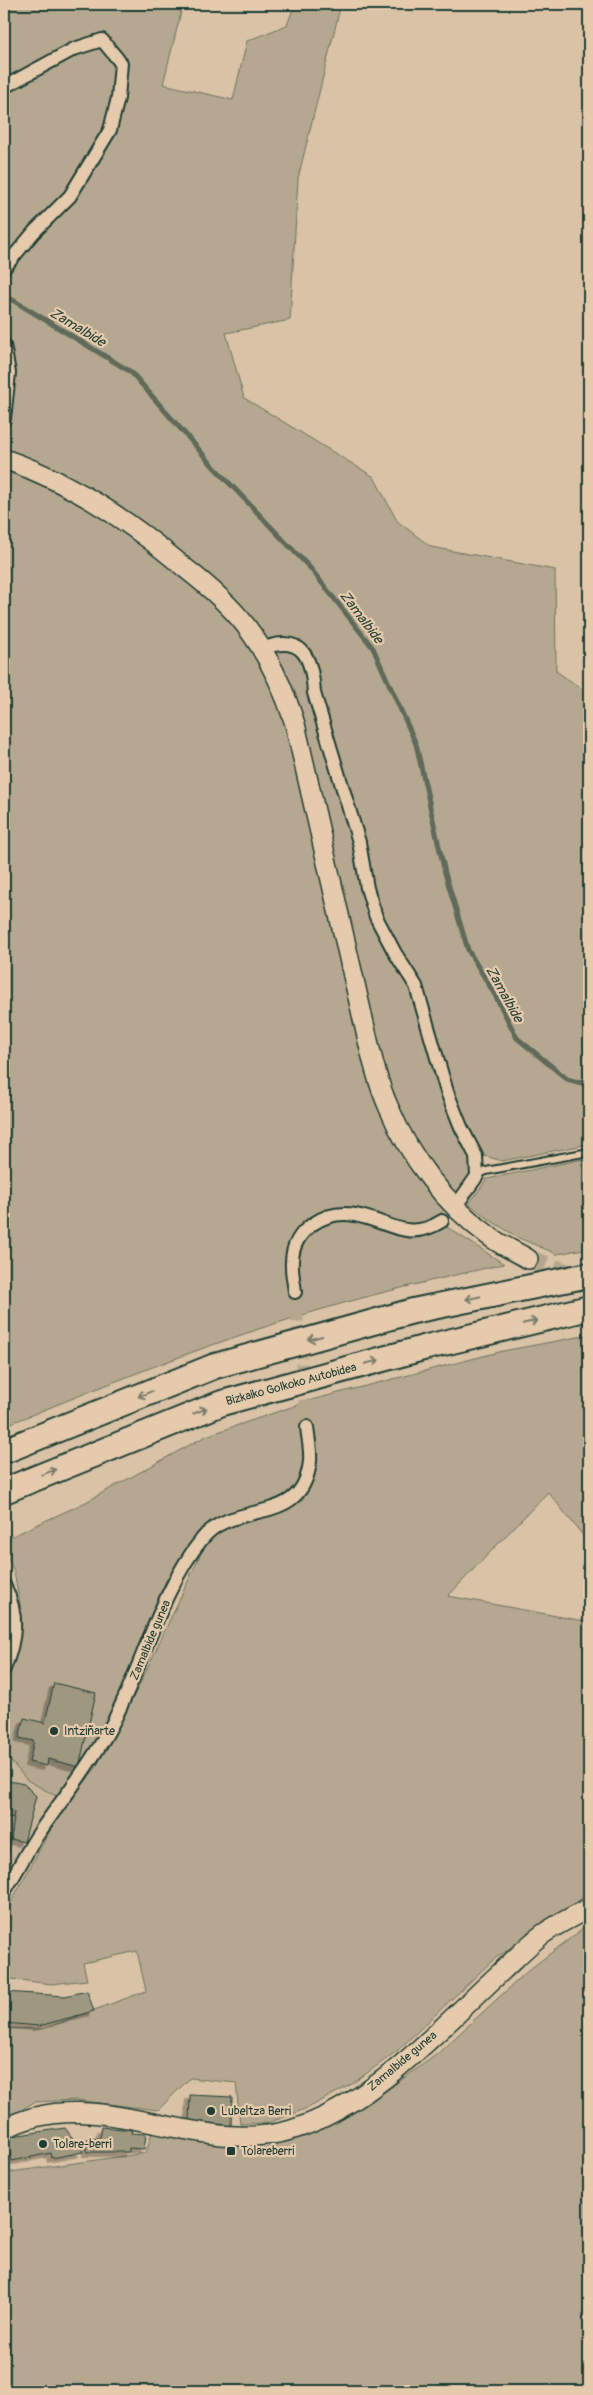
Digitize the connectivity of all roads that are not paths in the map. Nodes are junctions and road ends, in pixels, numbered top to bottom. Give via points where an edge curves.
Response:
1 (4, 87) edge
2 (4, 268) edge
3 (4, 345) edge
4 (4, 419) edge
5 (4, 459) edge
6 (262, 649) junction
7 (589, 1152) edge
8 (477, 1176) junction
9 (460, 1200) dead end
10 (442, 1221) dead end
11 (528, 1259) tunnel mouth
12 (589, 1275) edge
13 (294, 1292) tunnel mouth
14 (589, 1308) edge
15 (307, 1427) tunnel mouth
16 (4, 1451) edge
17 (4, 1490) edge
18 (4, 1585) edge
19 (4, 1669) edge
20 (4, 1892) edge
21 (589, 1908) edge
22 (4, 2129) edge

1 - 2 street via 74,49 102,40 121,63 118,98 105,137 70,196
3 - 4 street via 9,372
5 - 6 main road via 80,492 138,530 207,585 245,624
6 - 8 street via 289,644 304,652 312,669 314,693 359,842 376,917 416,986 447,1092 476,1156
6 - 11 main road via 295,724 366,1032 389,1109 419,1162 454,1205 490,1237
7 - 8 lane via 486,1171
8 - 9 street
10 - 13 street via 430,1229 410,1231 354,1215 341,1214 314,1222 295,1247 292,1261
12 -> 16 highway via 413,1311 215,1366
17 -> 14 highway, Bizkaiko Golkoko Autobidea via 222,1403 426,1347
15 - 20 street, Zamalbide gunea via 310,1459 302,1486 283,1505 232,1518 202,1538 162,1610 109,1730 39,1833
18 - 19 street via 15,1616 15,1634
21 - 22 main road, Zamalbide gunea via 544,1934 367,2092 322,2117 290,2130 255,2136 212,2134 103,2114 69,2112 42,2116

